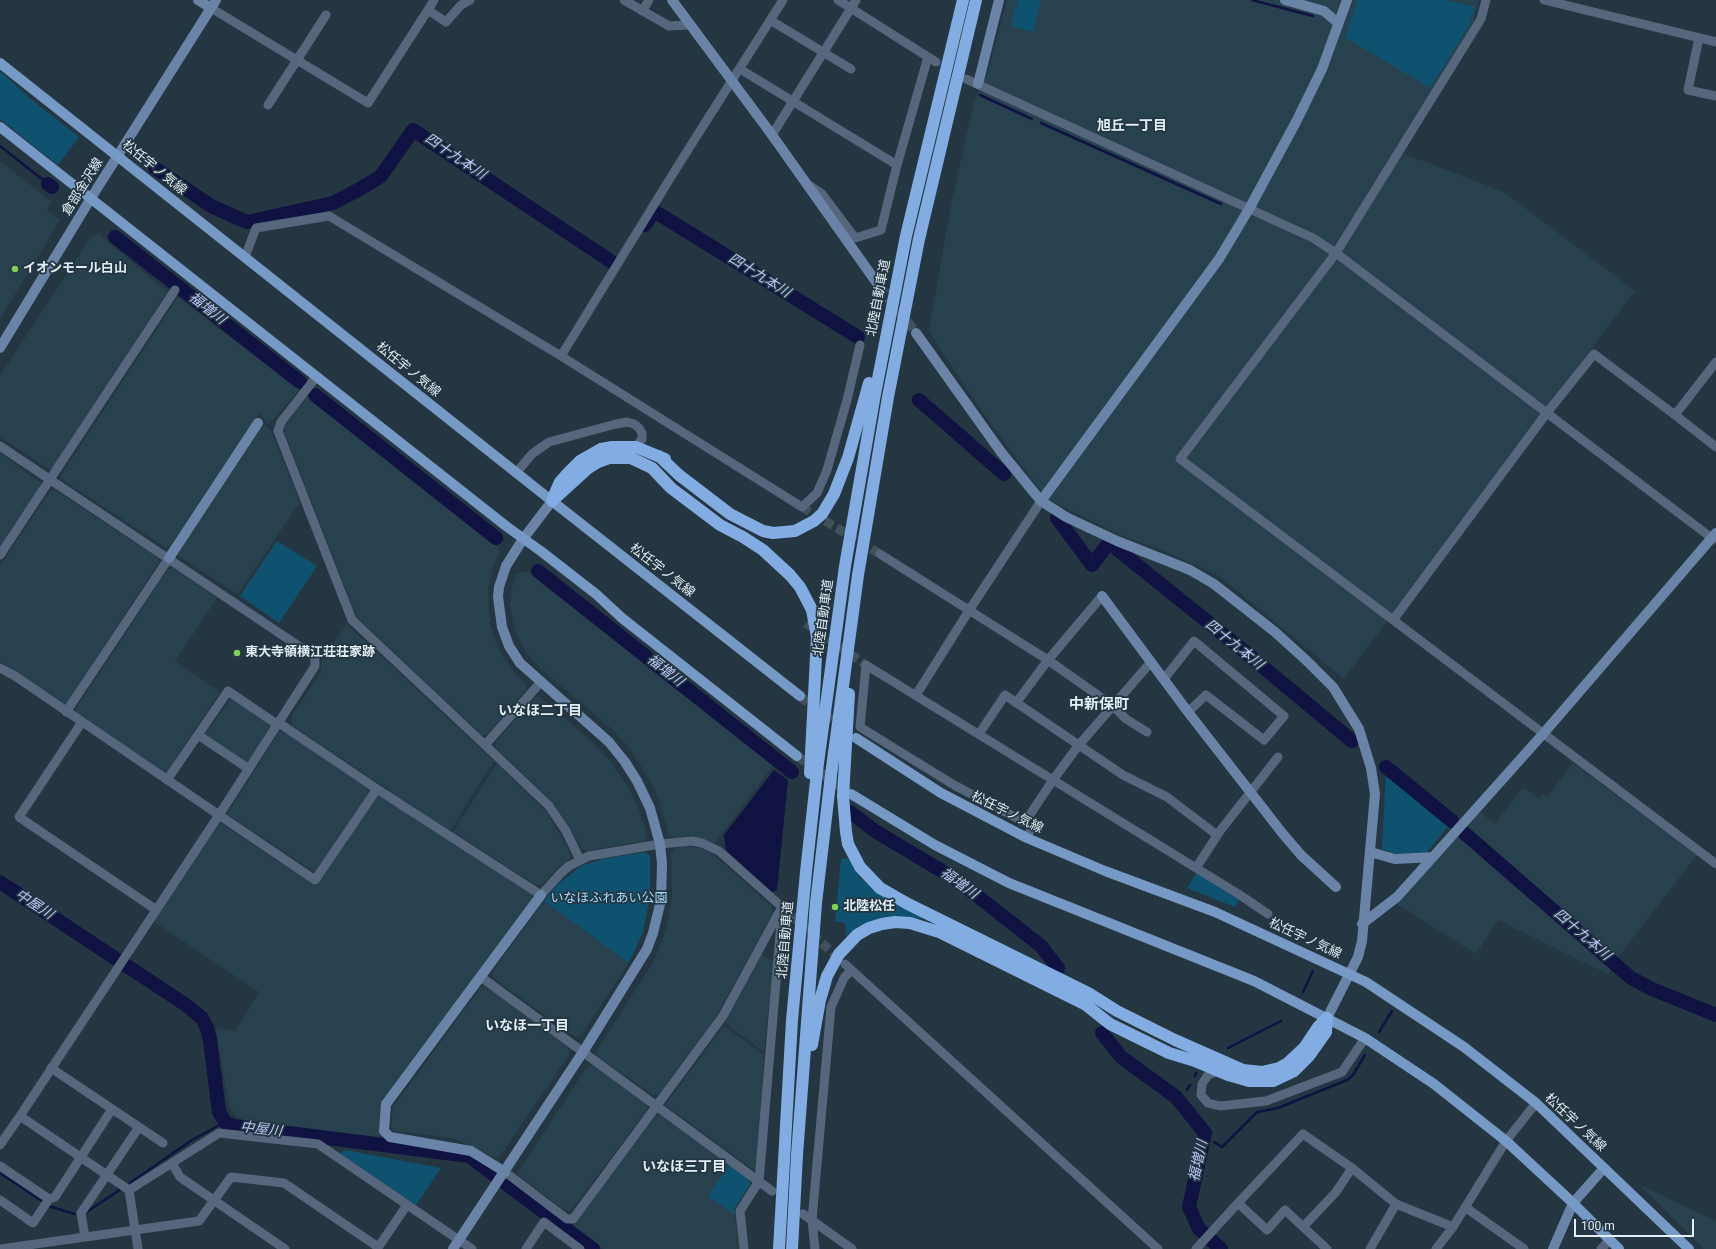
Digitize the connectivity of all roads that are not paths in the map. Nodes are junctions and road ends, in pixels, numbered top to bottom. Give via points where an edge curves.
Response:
1 (198, 0) edge
2 (434, 0) edge
3 (470, 0) edge
4 (624, 0) edge
5 (649, 0) edge
6 (672, 0) edge
7 (783, 0) edge
8 (838, 0) edge
9 (963, 0) edge
10 (976, 0) edge
11 (999, 0) edge
12 (1285, 0) edge
13 (1347, 0) edge
14 (1486, 0) edge
15 (1544, 0) edge
16 (213, 4) edge
17 (853, 4) edge
18 (428, 10) junction
19 (642, 11) junction
20 (326, 14) dead end
21 (770, 20) junction
22 (1338, 23) junction
23 (691, 25) junction
24 (1699, 38) junction
25 (1716, 42) edge
26 (824, 52) junction
27 (297, 59) junction
28 (0, 63) edge
29 (740, 69) junction
30 (851, 69) dead end
31 (966, 79) dead end
32 (733, 81) junction
33 (978, 84) junction
34 (1716, 96) edge
35 (793, 101) junction
36 (268, 105) dead end
37 (0, 127) edge
38 (772, 135) junction
39 (118, 155) junction
40 (897, 165) junction
41 (807, 184) junction
42 (91, 198) junction
43 (1249, 208) junction
44 (906, 236) junction
45 (1336, 253) junction
46 (245, 257) junction
47 (879, 286) tunnel mouth
48 (175, 290) dead end
49 (916, 333) tunnel mouth
50 (860, 345) dead end
51 (0, 348) edge
52 (561, 356) junction
53 (1716, 362) edge
54 (317, 376) junction
55 (1546, 414) junction
56 (1675, 415) junction
57 (258, 423) dead end
58 (0, 446) edge
59 (636, 447) junction
60 (1716, 447) edge
61 (516, 473) junction
62 (51, 478) junction
63 (552, 501) junction
64 (1041, 501) junction
65 (523, 539) junction
66 (1714, 539) edge
67 (880, 554) tunnel mouth
68 (0, 555) edge
69 (169, 558) junction
70 (858, 575) junction
71 (1102, 596) joint
72 (970, 609) junction
73 (1393, 620) junction
74 (1048, 660) junction
75 (1151, 662) junction
76 (0, 668) edge
77 (1164, 679) junction
78 (540, 683) junction
79 (916, 695) junction
80 (800, 696) tunnel mouth
81 (1016, 703) junction
82 (1113, 706) junction
83 (66, 712) junction
84 (1188, 712) junction
85 (82, 722) junction
86 (279, 724) junction
87 (1147, 732) dead end
88 (979, 734) junction
89 (1544, 734) junction
90 (198, 735) junction
91 (856, 738) dead end
92 (486, 745) junction
93 (1078, 746) junction
94 (797, 756) tunnel mouth
95 (1278, 757) dead end
96 (249, 769) junction
97 (167, 780) junction
98 (1052, 780) junction
99 (377, 789) junction
100 (1250, 792) junction
101 (851, 794) tunnel mouth
102 (219, 815) junction
103 (1025, 822) junction
104 (1217, 835) junction
105 (1027, 838) junction
106 (660, 844) junction
107 (1370, 852) junction
108 (1433, 857) junction
109 (580, 860) junction
110 (1716, 864) edge
111 (1196, 868) junction
112 (806, 872) junction
113 (1336, 887) dead end
114 (541, 895) junction
115 (782, 907) junction
116 (155, 909) junction
117 (1268, 914) dead end
118 (1362, 924) junction
119 (1350, 974) junction
120 (481, 977) junction
121 (1088, 1000) junction
122 (1327, 1018) junction
123 (1365, 1038) junction
124 (584, 1052) junction
125 (1198, 1056) junction
126 (51, 1068) junction
127 (1218, 1071) junction
128 (1536, 1103) junction
129 (657, 1106) junction
130 (112, 1109) junction
131 (20, 1116) junction
132 (139, 1127) junction
133 (1506, 1141) junction
134 (163, 1143) dead end
135 (0, 1145) edge
136 (81, 1157) junction
137 (172, 1163) junction
138 (0, 1166) edge
139 (1352, 1168) junction
140 (1604, 1168) junction
141 (108, 1174) junction
142 (504, 1174) junction
143 (759, 1181) junction
144 (130, 1190) junction
145 (772, 1190) dead end
146 (49, 1199) junction
147 (0, 1200) edge
148 (214, 1200) junction
149 (1238, 1203) junction
150 (1573, 1203) junction
151 (1396, 1204) junction
152 (407, 1205) junction
153 (1465, 1207) junction
154 (803, 1214) dead end
155 (812, 1220) junction
156 (1303, 1226) junction
157 (1453, 1227) junction
158 (135, 1230) junction
159 (85, 1237) junction
160 (1610, 1240) junction
161 (456, 1245) edge
162 (378, 1248) edge
163 (0, 1249) edge
164 (138, 1249) edge
165 (286, 1249) edge
166 (472, 1249) edge
167 (526, 1249) edge
168 (580, 1249) edge
169 (744, 1249) edge
170 (779, 1249) edge
171 (793, 1249) edge
172 (815, 1249) edge
173 (852, 1249) edge
174 (1158, 1249) edge
175 (1196, 1249) edge
176 (1327, 1249) edge
177 (1370, 1249) edge
178 (1436, 1249) edge
179 (1524, 1249) edge
180 (1553, 1249) edge
181 (1601, 1249) edge
182 (1619, 1249) edge
183 (1688, 1249) edge

1 - 16 street
2 - 18 street
3 - 18 street via 461,5 446,22
4 - 19 street
5 - 19 street
6 - 23 street
7 - 21 street
8 - 17 street
9 - 44 highway, 北陸自動車道
10 - 70 highway, 北陸自動車道 via 919,239
11 - 33 street
12 - 22 street via 1324,10
13 - 22 street
14 - 45 street via 1481,19
15 - 24 street
16 - 27 street
16 - 39 street, 倉部金沢線
17 - 26 street
17 - 40 street via 932,59
18 - 27 street via 368,103
19 - 23 street via 669,26
20 - 27 street
21 - 26 street
21 - 29 street
22 - 43 street via 1322,69 1300,116
23 - 32 street
24 - 25 street
24 - 34 street via 1688,90
26 - 30 street
26 - 35 street
27 - 36 street
28 - 39 main road, 松任宇ノ気線
29 - 32 street
29 - 35 street
31 - 33 street
32 - 38 street
32 - 52 street
33 - 43 street
35 - 38 street
35 - 40 street
37 - 42 main road
38 - 41 street
39 - 42 street, 倉部金沢線
39 - 46 main road, 松任宇ノ気線
40 - 41 street via 881,230 855,238 822,194
41 - 47 street
42 - 51 street, 倉部金沢線
42 - 54 main road
43 - 45 street via 1313,238
43 - 64 street via 1219,259
44 - 59 highway via 848,458 834,494 822,514 814,521 795,531 773,533 751,525 735,508 685,469
44 - 112 highway, 北陸自動車道 via 845,566
45 - 55 street
45 - 73 street via 1180,459
46 - 52 street via 256,228 329,216
46 - 61 main road, 松任宇ノ気線
48 - 62 street
49 - 64 street via 1001,452
50 - 52 street via 847,400 818,493 802,506
53 - 56 street
54 - 65 main road
54 - 92 street via 284,418 278,431 352,620
55 - 56 street via 1594,354
55 - 66 street
55 - 73 street
56 - 60 street
57 - 69 street
58 - 62 street
59 - 61 street via 642,439 639,428 627,422 616,424 549,442 532,454
59 - 63 highway via 612,447 590,454 560,482
61 - 63 main road, 松任宇ノ気線
62 - 68 street
62 - 69 street
63 - 65 street
63 - 80 main road, 松任宇ノ気線
63 - 112 highway via 587,469 609,458 631,458 652,468 671,488 720,526 762,550 790,575 806,598 815,624 816,653
64 - 72 street
64 - 107 street via 1066,517 1190,570 1214,584 1275,632 1332,687 1359,729 1371,768 1375,794
65 - 78 street via 506,566 499,587 498,607 509,646 520,663
65 - 94 main road
66 - 89 street
67 - 72 street
69 - 83 street
69 - 86 street via 315,657 315,666
70 - 121 highway via 842,796 848,844 857,862 868,878 892,896
70 - 171 highway, 北陸自動車道 via 816,903 797,1155
71 - 74 street
71 - 75 street
72 - 74 street
72 - 79 street
73 - 89 street
74 - 81 street
74 - 82 street
75 - 77 street
75 - 82 street
76 - 83 street
77 - 84 street
77 - 84 street via 1194,641 1284,716 1264,740 1206,695
78 - 92 street
78 - 106 street via 600,734 625,762 650,808
79 - 88 street
79 - 103 street via 866,665 860,727 954,785
81 - 88 street via 1005,695
81 - 93 street
82 - 87 street via 1126,719
82 - 93 street
83 - 85 street
84 - 100 street
85 - 97 street
85 - 116 street via 19,817
86 - 90 street via 228,691
86 - 96 street
86 - 99 street
88 - 98 street
89 - 108 street
89 - 110 street
90 - 96 street
90 - 97 street
91 - 105 main road, 松任宇ノ気線 via 941,793
92 - 109 street via 549,806 566,831
93 - 98 street
93 - 104 street via 1122,775 1167,797
95 - 100 street
96 - 102 street
97 - 102 street
98 - 103 street
98 - 111 street
99 - 102 street via 315,880
99 - 114 street
100 - 104 street
100 - 113 street via 1301,855
101 - 122 main road via 935,846 1003,880 1254,981
102 - 116 street
103 - 105 street via 1032,826
104 - 111 street
105 - 119 main road, 松任宇ノ気線 via 1215,912
106 - 109 street via 598,854
106 - 115 street via 692,841 713,848
106 - 124 street via 662,889 653,933 647,949
107 - 108 street via 1395,859
107 - 118 street
108 - 118 street via 1397,897
109 - 114 street via 560,873
111 - 117 street
112 - 170 highway, 北陸自動車道 via 792,1028
114 - 120 street
115 - 129 street via 723,1016
115 - 143 street
116 - 126 street
118 - 119 street via 1362,941
119 - 122 street
119 - 128 main road, 松任宇ノ気線 via 1390,997 1464,1047
120 - 124 street
120 - 142 street via 386,1104 384,1131 390,1137 471,1151
121 - 125 highway via 1117,1011 1175,1040
121 - 171 highway via 925,927 895,922 869,928 857,935 833,964 817,1012 807,1080
122 - 123 main road
122 - 125 highway via 1296,1056 1288,1063 1270,1070 1243,1070
122 - 127 highway via 1326,1032 1315,1049 1304,1063 1284,1077 1261,1082 1249,1081
123 - 127 street via 1342,1072 1266,1101 1220,1106 1208,1103 1201,1095 1202,1084 1208,1075
123 - 133 main road via 1434,1084
124 - 129 street
124 - 142 street
125 - 127 highway
126 - 130 street
126 - 131 street
128 - 133 street
128 - 140 main road, 松任宇ノ気線
129 - 142 street via 573,1219 567,1219
129 - 143 street
130 - 132 street
130 - 136 street
131 - 135 street
131 - 136 street
132 - 134 street
132 - 141 street
133 - 150 main road
133 - 153 street
136 - 141 street
136 - 146 street via 55,1197
137 - 144 street
137 - 148 street via 180,1177
137 - 152 street via 219,1133 318,1144
138 - 146 street
139 - 149 street via 1303,1134
139 - 151 street
139 - 156 street via 1336,1192
140 - 150 street
140 - 183 main road, 松任宇ノ気線
141 - 144 street
141 - 159 street via 81,1213
142 - 161 street
143 - 145 street
143 - 169 street via 740,1211
144 - 158 street
146 - 147 street via 33,1222
148 - 158 street via 199,1220
148 - 162 street via 230,1177 284,1183
148 - 165 street
149 - 156 street via 1267,1230 1286,1210
149 - 175 street
150 - 160 main road
150 - 180 street
151 - 157 street
151 - 177 street
152 - 161 street
152 - 162 street
153 - 157 street
153 - 179 street
154 - 155 street
155 - 172 street
155 - 173 street
155 - 174 street via 831,1008 848,967
156 - 176 street
157 - 178 street
158 - 159 street
158 - 164 street
159 - 163 street
160 - 181 street
160 - 182 main road
161 - 166 street
167 - 168 street via 544,1222

